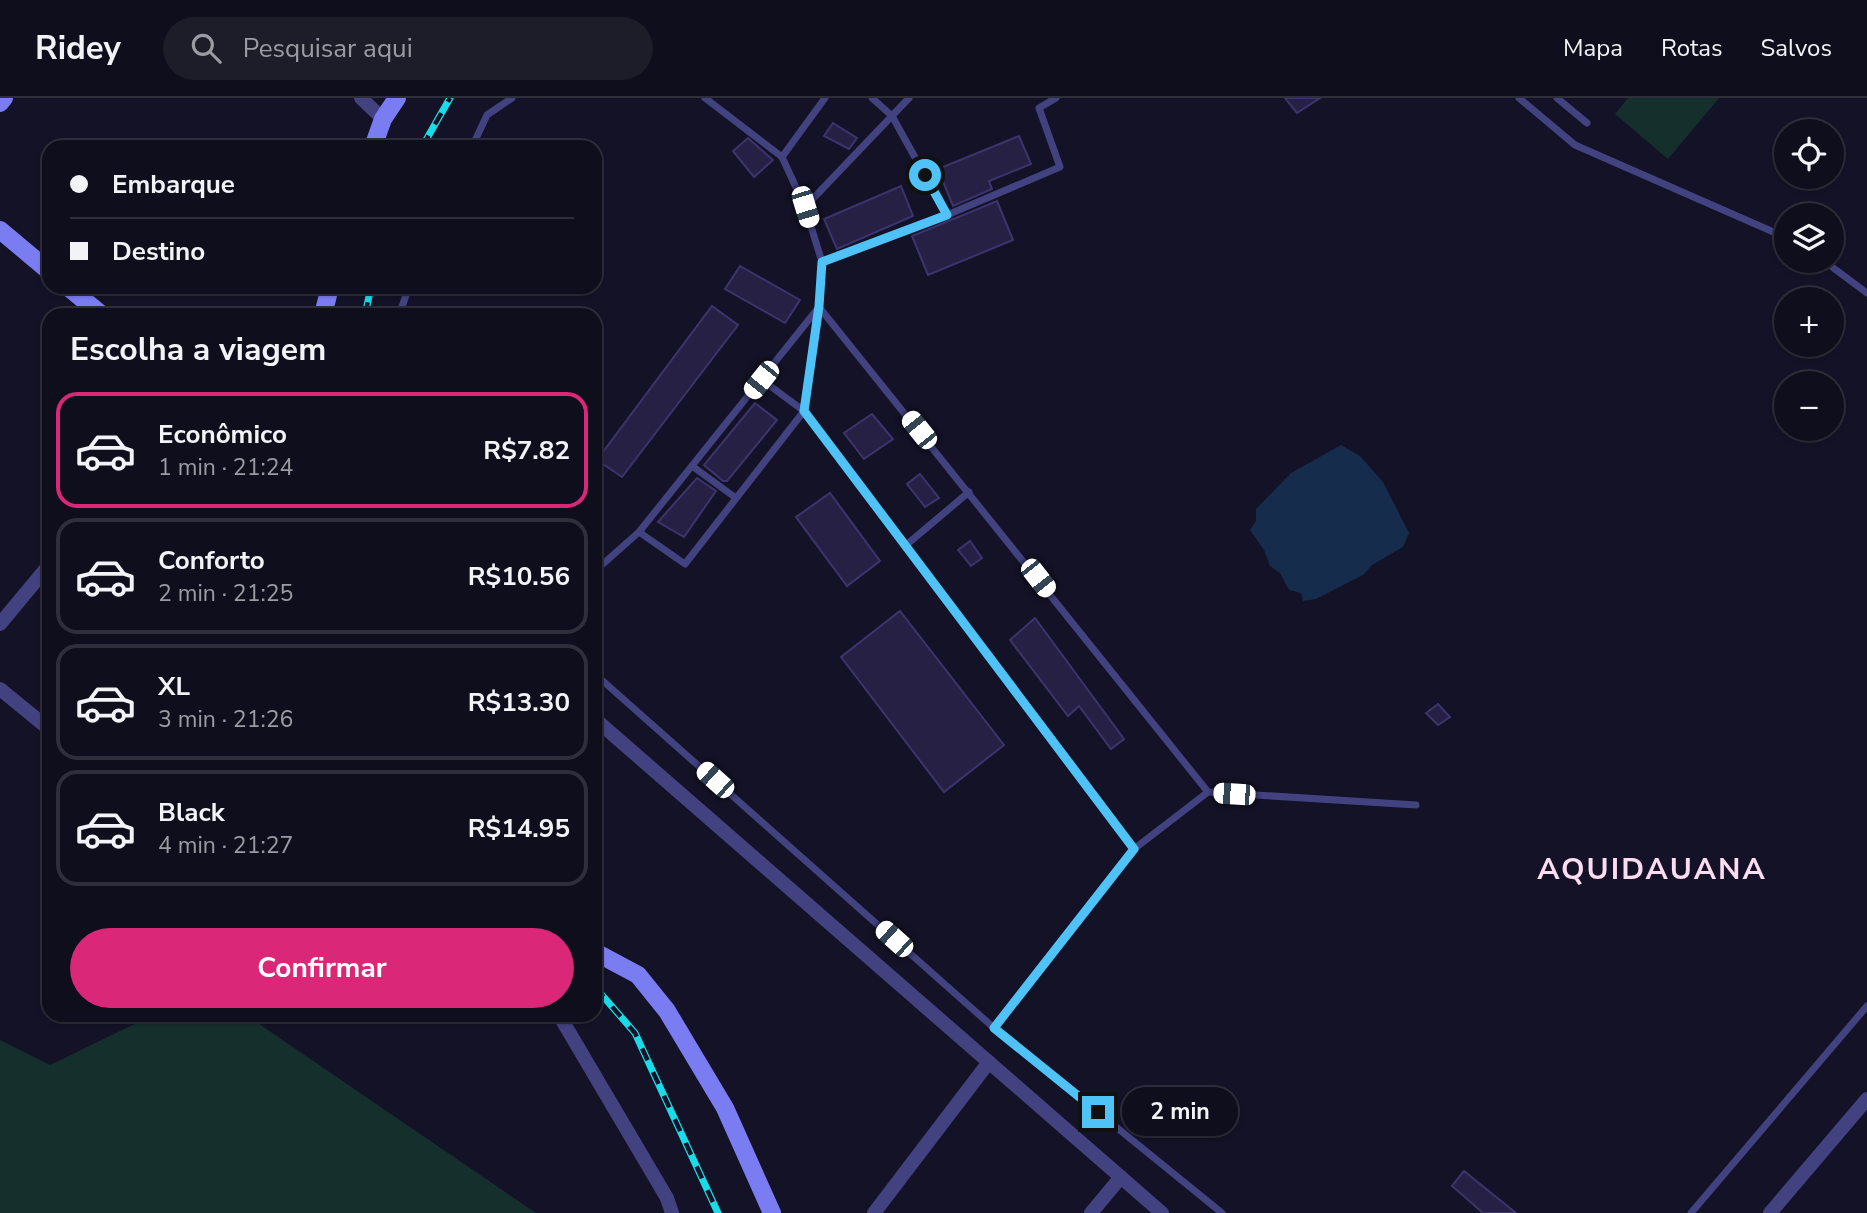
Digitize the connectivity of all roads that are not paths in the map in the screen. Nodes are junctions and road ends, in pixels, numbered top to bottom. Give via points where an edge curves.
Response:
1 (4, 98) edge
2 (361, 98) edge
3 (397, 98) edge
4 (513, 98) edge
5 (705, 98) edge
6 (825, 98) edge
7 (872, 98) edge
8 (909, 98) edge
9 (1056, 98) edge
10 (1519, 98) edge
11 (1557, 98) edge
12 (0, 103) edge
13 (892, 116) junction
14 (383, 119) junction
15 (1587, 123) dead end
16 (376, 140) edge
17 (475, 140) edge
18 (782, 157) junction
19 (805, 207) junction
20 (947, 215) junction
21 (0, 230) edge
22 (1774, 233) edge
23 (822, 262) junction
24 (42, 265) edge
25 (1840, 273) edge
26 (1867, 293) edge
27 (76, 294) edge
28 (819, 306) junction
29 (94, 308) edge
30 (761, 380) junction
31 (804, 411) junction
32 (692, 466) junction
33 (969, 492) junction
34 (736, 498) junction
35 (639, 532) junction
36 (905, 546) junction
37 (602, 565) edge
38 (42, 573) edge
39 (0, 624) edge
40 (602, 680) edge
41 (0, 689) edge
42 (42, 723) edge
43 (602, 725) edge
44 (1208, 792) junction
45 (1416, 805) dead end
46 (1134, 849) junction
47 (602, 956) edge
48 (1867, 1006) edge
49 (563, 1022) edge
50 (994, 1028) junction
51 (989, 1062) junction
52 (1867, 1098) edge
53 (1121, 1177) junction
54 (672, 1213) edge
55 (772, 1213) edge
56 (874, 1213) edge
57 (1091, 1213) edge
58 (1162, 1213) edge
59 (1222, 1213) edge
60 (1691, 1213) edge
61 (1770, 1213) edge

1 - 12 main road
2 - 14 street
3 - 14 main road
4 - 17 lane via 486,115
5 - 18 lane
6 - 18 lane
7 - 13 lane
8 - 13 lane
9 - 20 lane via 1039,108 1060,167
10 - 22 lane via 1575,145
11 - 15 lane
13 - 19 lane
13 - 20 lane
14 - 16 main road
18 - 19 lane
19 - 23 lane
20 - 23 lane
21 - 24 main road
23 - 28 lane
25 - 26 lane
27 - 29 main road
28 - 30 lane
28 - 31 lane
28 - 33 lane
30 - 31 lane
30 - 32 lane
31 - 34 lane
31 - 36 lane
32 - 34 lane
32 - 35 lane
33 - 36 lane
33 - 44 lane
34 - 35 lane via 685,564
35 - 37 lane
36 - 46 lane
38 - 39 street
40 - 50 lane
41 - 42 street
43 - 51 street
44 - 45 lane
44 - 46 lane
46 - 50 lane
47 - 55 main road via 638,975 667,1011 726,1108
48 - 60 lane
49 - 54 street
50 - 59 lane
51 - 53 street
51 - 56 street
52 - 61 street
53 - 57 street
53 - 58 street

